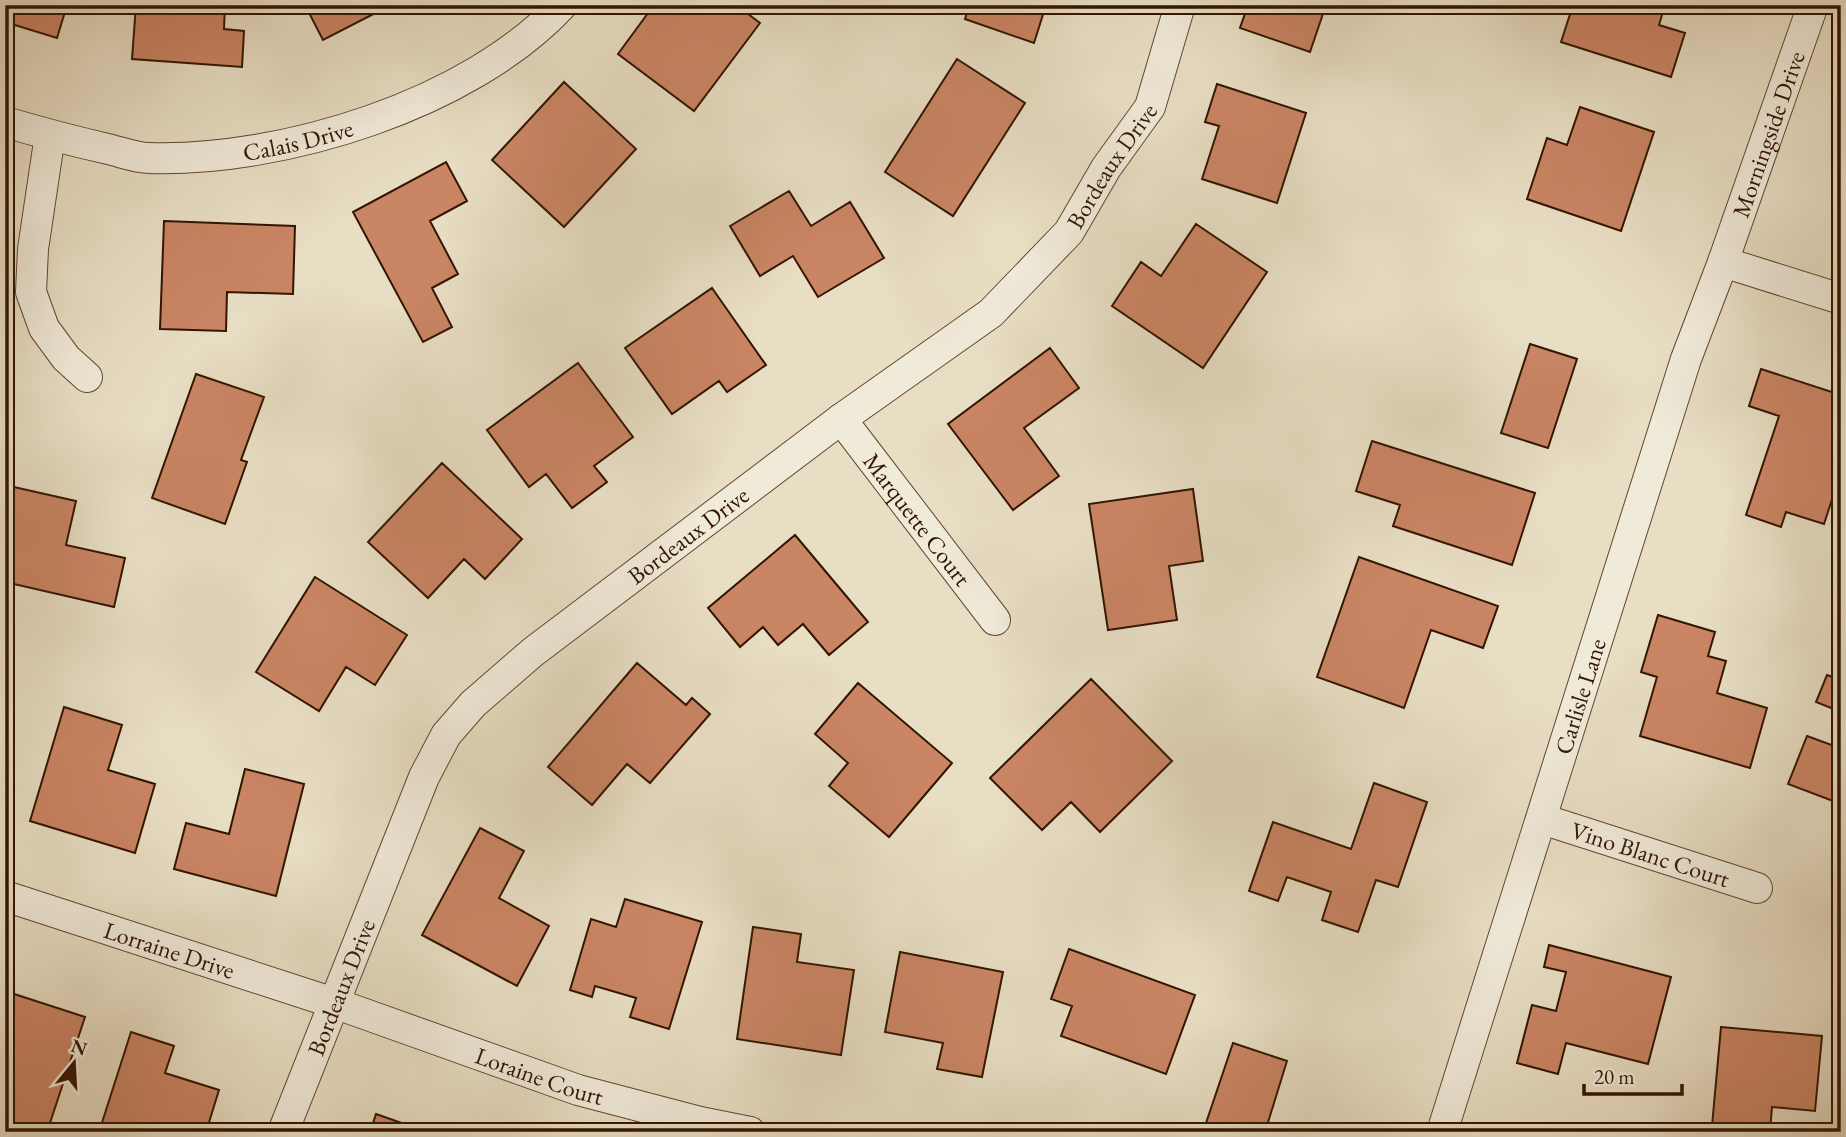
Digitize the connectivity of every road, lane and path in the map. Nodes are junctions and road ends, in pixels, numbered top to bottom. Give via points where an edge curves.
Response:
1 (562, 5) edge
2 (1180, 5) edge
3 (1813, 5) edge
4 (5, 122) edge
5 (50, 135) junction
6 (1723, 262) junction
7 (1841, 299) edge
8 (87, 377) dead end
9 (841, 419) junction
10 (995, 620) dead end
11 (1542, 819) junction
12 (1757, 888) dead end
13 (5, 896) edge
14 (334, 1003) junction
15 (283, 1132) edge
16 (750, 1132) edge
17 (1442, 1132) edge

1 - 5 street, Calais Drive via 510,49 434,94 385,115 279,147 147,158
2 - 9 street, Bordeaux Drive via 1150,107 1106,168 1069,232 991,313
3 - 6 street, Morningside Drive
4 - 5 street, Calais Drive
5 - 8 street via 33,249 32,292 44,328
6 - 7 street
6 - 11 street, Carlisle Lane via 1686,359
9 - 10 street, Marquette Court
9 - 14 street, Bordeaux Drive via 533,652 473,704 446,735 424,777
11 - 12 street, Vino Blanc Court
11 - 17 street, Carlisle Lane
13 - 14 street, Lorraine Drive
14 - 15 street, Bordeaux Drive
14 - 16 street, Loraine Court via 578,1090

